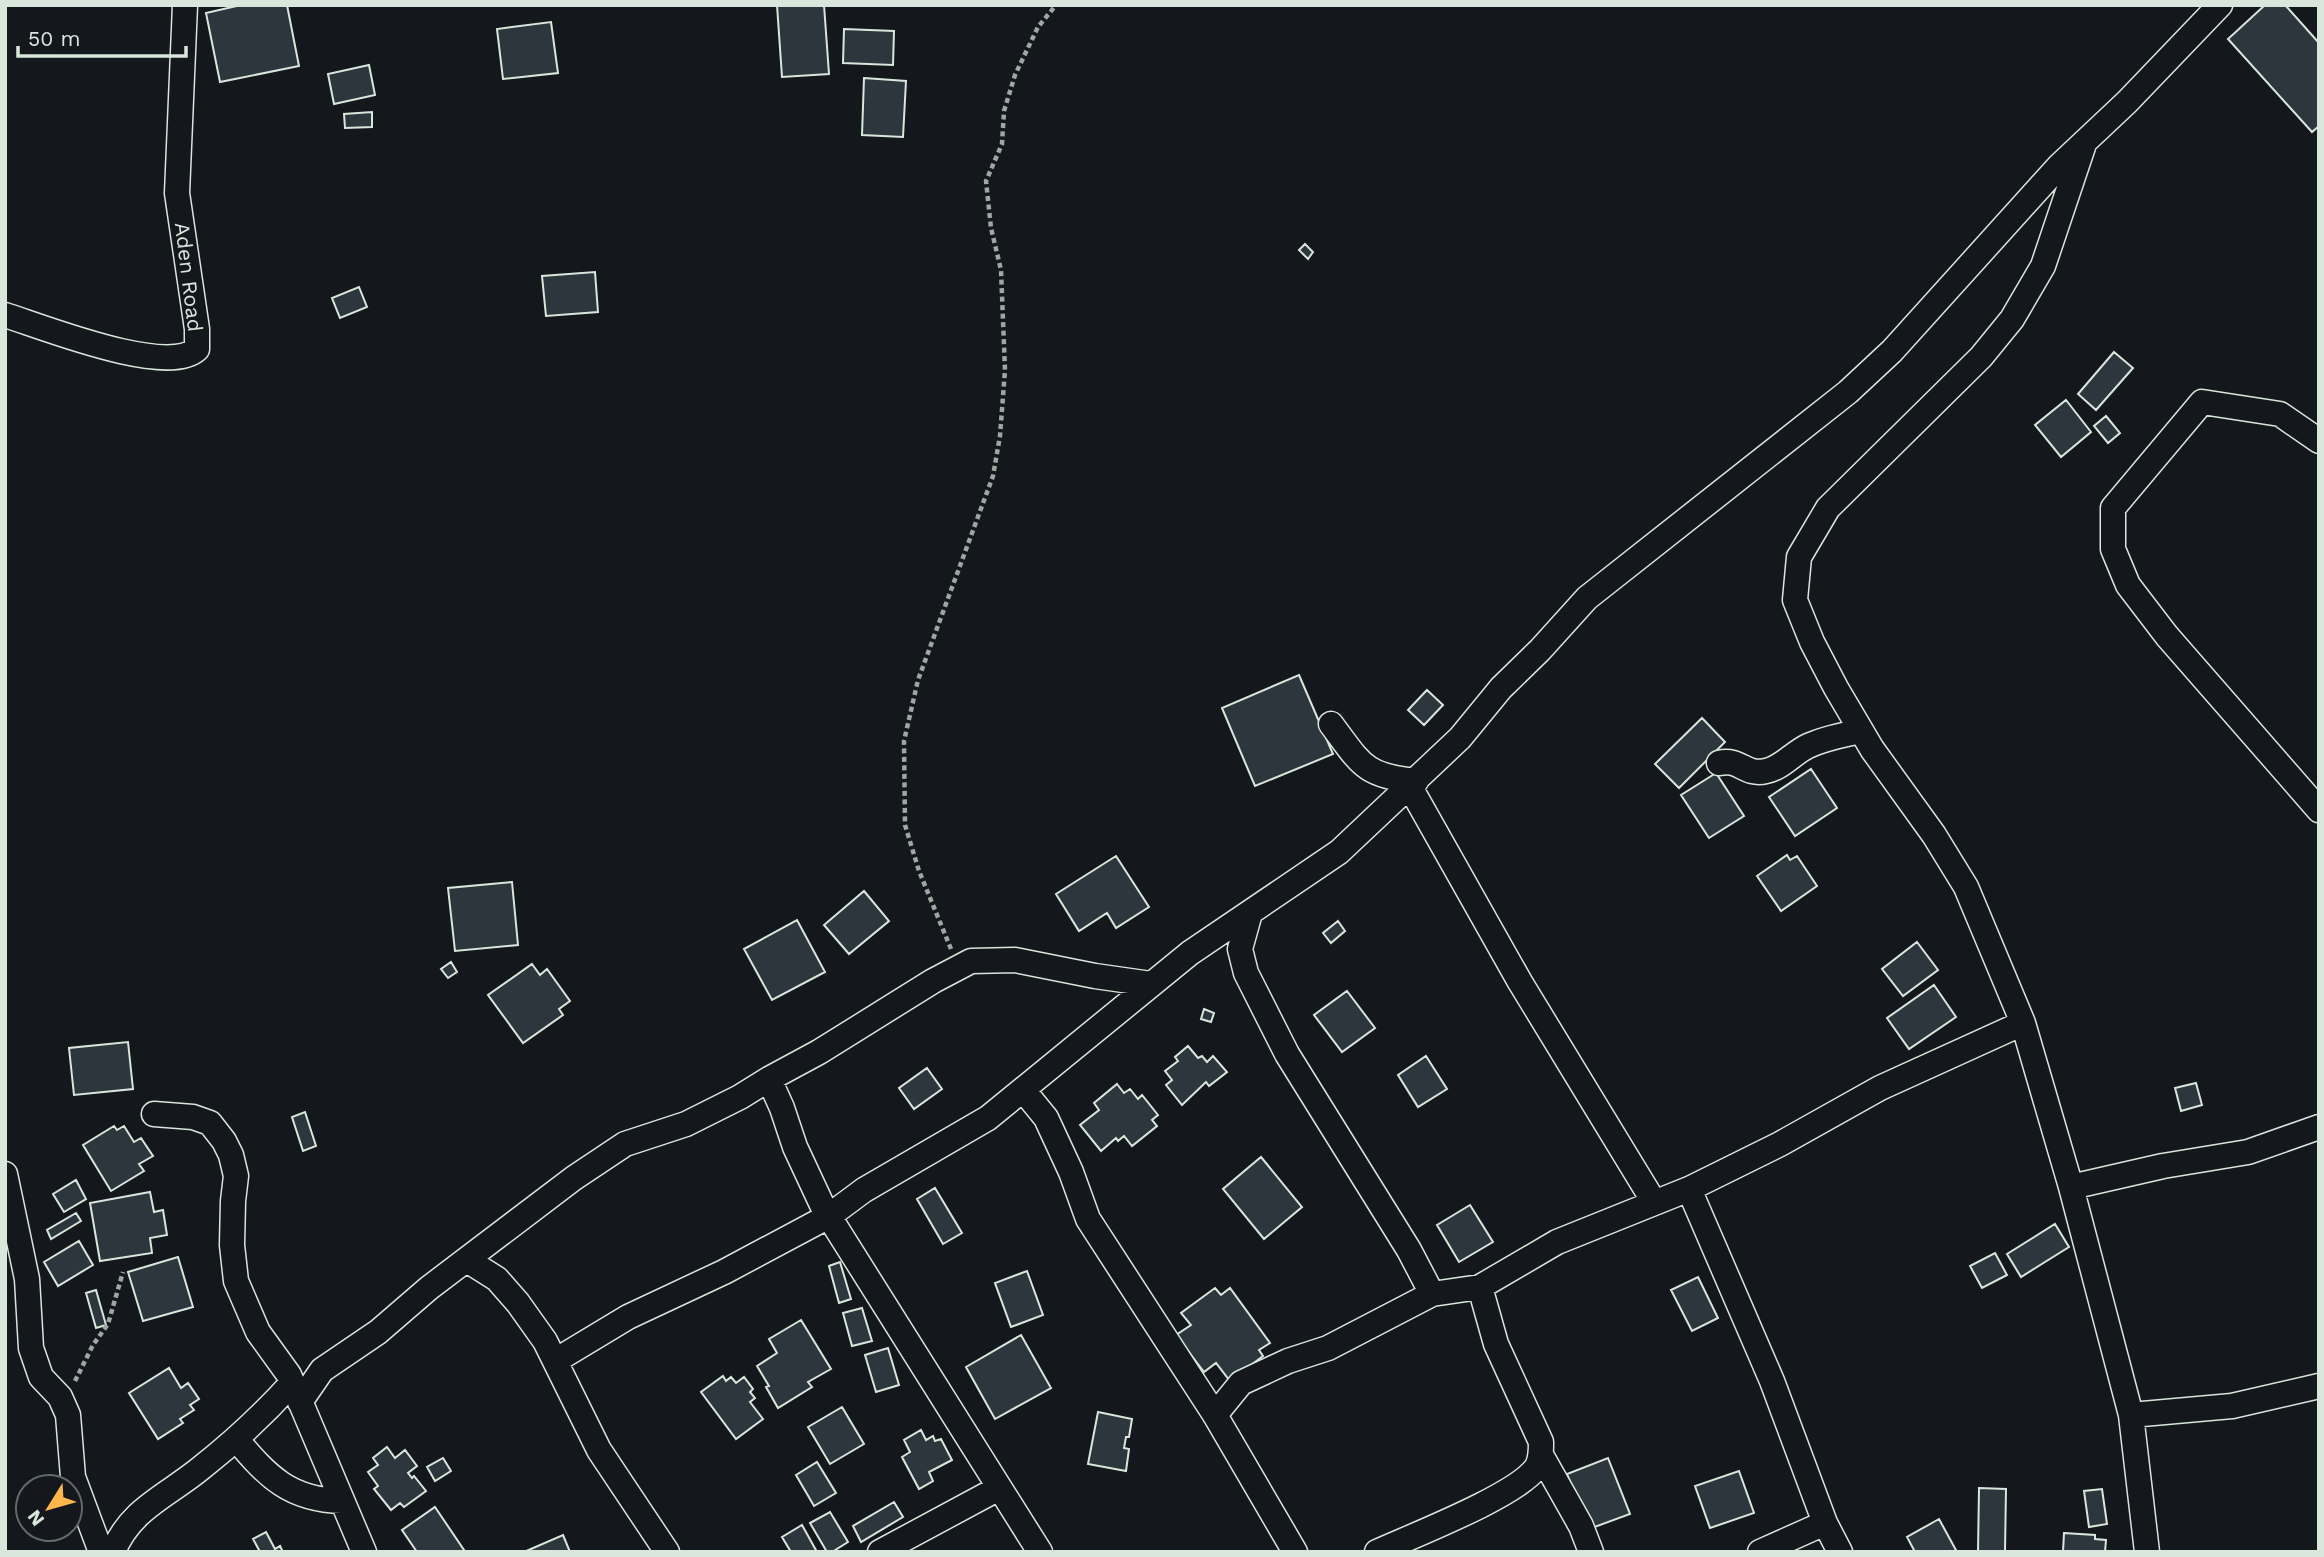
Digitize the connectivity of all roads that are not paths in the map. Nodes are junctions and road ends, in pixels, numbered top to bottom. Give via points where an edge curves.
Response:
1 (185, 5) edge
2 (2220, 5) edge
3 (2085, 142) junction
4 (5, 315) edge
5 (2319, 441) edge
6 (1331, 724) dead end
7 (1861, 731) junction
8 (1719, 763) dead end
9 (1413, 784) junction
10 (2319, 810) edge
11 (1250, 913) junction
12 (1151, 984) junction
13 (2023, 1023) junction
14 (769, 1079) junction
15 (1024, 1091) junction
16 (154, 1114) dead end
17 (2319, 1127) edge
18 (5, 1174) edge
19 (2070, 1187) junction
20 (1689, 1189) junction
21 (1654, 1202) junction
22 (829, 1216) junction
23 (467, 1260) junction
24 (1480, 1287) junction
25 (1432, 1294) junction
26 (555, 1362) junction
27 (2319, 1386) edge
28 (296, 1393) junction
29 (1215, 1415) junction
30 (2131, 1415) junction
31 (236, 1439) junction
32 (1541, 1455) junction
33 (999, 1488) junction
34 (342, 1501) junction
35 (1825, 1523) junction
36 (102, 1552) edge
37 (113, 1552) edge
38 (364, 1552) edge
39 (667, 1552) edge
40 (880, 1552) edge
41 (1040, 1552) edge
42 (1295, 1552) edge
43 (1377, 1552) edge
44 (1591, 1552) edge
45 (1760, 1552) edge
46 (1840, 1552) edge
47 (2147, 1552) edge

1 - 4 street, Aden Road via 177,193 197,349 187,357 134,355
2 - 3 street
3 - 7 street via 2043,266 2012,319 1981,357 1828,508 1799,556 1795,600 1812,642
3 - 9 street via 1996,233 1892,351 1857,384 1587,598
5 - 10 street via 2280,414 2202,402 2113,508 2113,549 2128,585
6 - 9 street via 1375,774
7 - 8 street via 1807,747 1764,772 1755,773 1729,761
7 - 13 street via 1966,887
9 - 11 street via 1339,852
9 - 21 street via 1520,982
11 - 12 street
11 - 25 street via 1240,949 1245,973 1287,1054
12 - 14 street via 1015,960 971,961
12 - 15 street
13 - 19 street
13 - 20 street via 1880,1088
14 - 22 street
14 - 23 street via 710,1113 625,1144
15 - 22 street via 988,1118 863,1190
15 - 29 street via 1046,1118 1088,1219
16 - 28 street via 193,1117 210,1124 225,1141 236,1176 232,1245 236,1281 258,1332 289,1375
17 - 19 street via 2248,1152
18 - 36 street via 27,1279 31,1348 41,1377 60,1397 68,1415 73,1477
19 - 30 street
20 - 21 street
20 - 35 street via 1772,1381
21 - 24 street via 1557,1242
22 - 26 street via 628,1317
22 - 33 street
23 - 26 street via 497,1279 518,1303
23 - 28 street
24 - 25 street
24 - 32 street via 1496,1344 1541,1442
25 - 29 street via 1328,1348 1241,1383
26 - 39 street via 599,1450
27 - 30 street via 2232,1406
28 - 31 street via 268,1410
28 - 34 street
29 - 42 street
30 - 47 street
31 - 34 street via 289,1489
31 - 37 street via 140,1512 120,1533
32 - 43 street via 1536,1468 1501,1494
32 - 44 street
33 - 40 street
33 - 41 street
34 - 38 street
35 - 45 street
35 - 46 street

